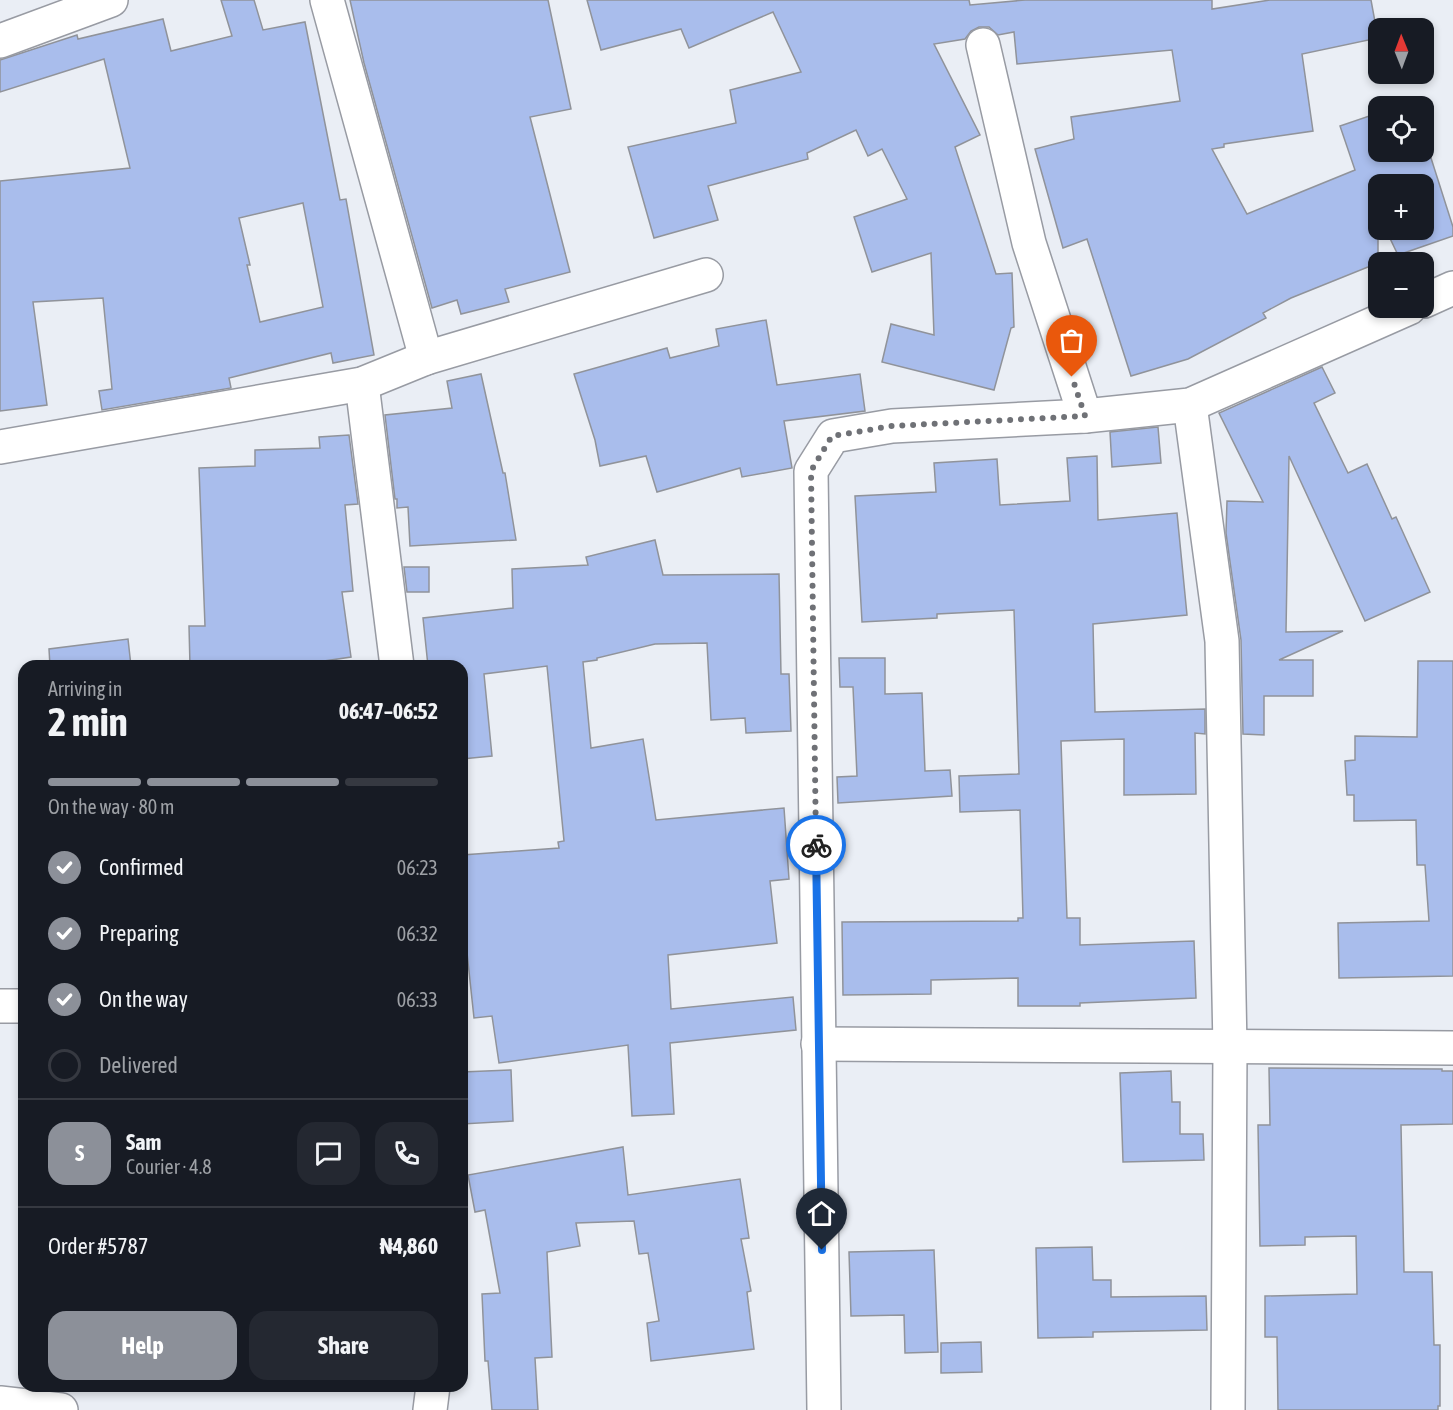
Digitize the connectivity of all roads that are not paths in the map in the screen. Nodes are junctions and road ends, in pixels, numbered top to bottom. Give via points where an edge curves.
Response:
1 (111, 0) edge
2 (327, 0) edge
3 (0, 41) edge
4 (983, 45) dead end
5 (706, 275) dead end
6 (1453, 288) edge
7 (1434, 297) edge
8 (1386, 318) edge
9 (426, 358) junction
10 (362, 384) junction
11 (1190, 405) junction
12 (1085, 416) junction
13 (0, 447) edge
14 (396, 660) edge
15 (0, 1006) edge
16 (18, 1006) edge
17 (818, 1044) junction
18 (1230, 1048) junction
19 (1453, 1048) edge
20 (432, 1392) edge
21 (0, 1403) edge
22 (61, 1410) edge
23 (430, 1410) edge
24 (824, 1410) edge
25 (1228, 1410) edge

1 - 3 street
2 - 9 street
4 - 12 street via 1029,243
5 - 9 street
6 - 7 street
8 - 11 street
9 - 10 street
10 - 13 street
10 - 14 street
11 - 12 street
11 - 18 street via 1222,641
12 - 17 street via 892,426 832,436 811,471
15 - 16 street
17 - 18 street
17 - 24 street
18 - 19 street
18 - 25 street
20 - 23 street
21 - 22 street

